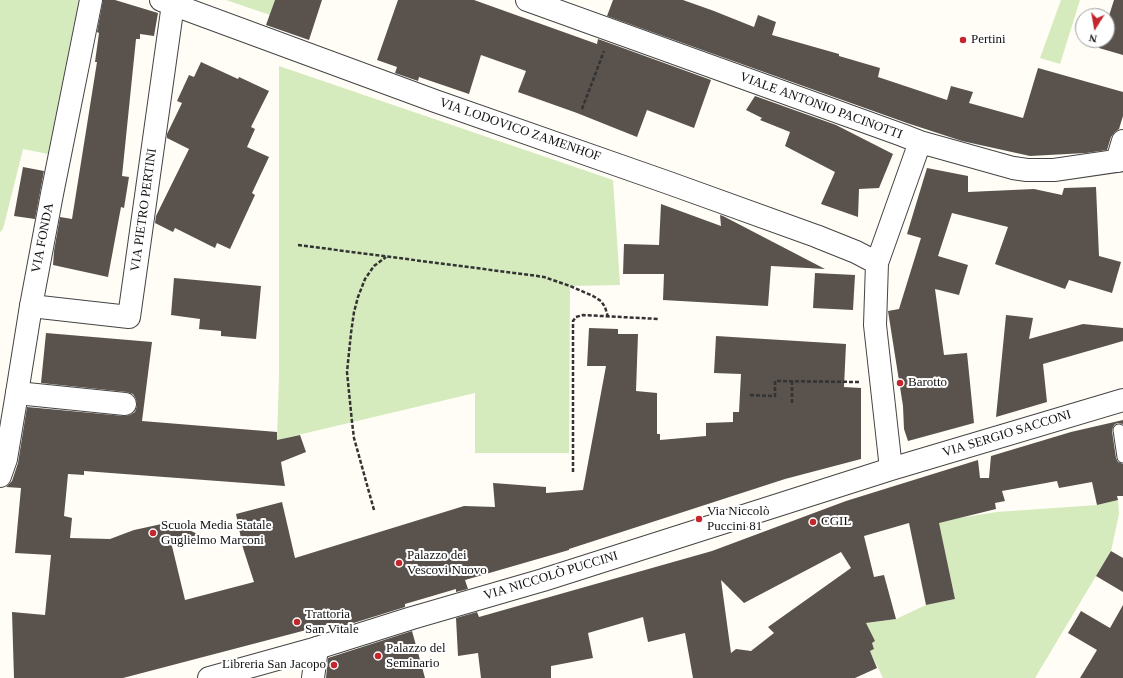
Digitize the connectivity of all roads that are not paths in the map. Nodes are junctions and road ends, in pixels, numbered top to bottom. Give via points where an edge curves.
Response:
1 (91, 0) edge
2 (527, 0) edge
3 (167, 2) edge
4 (1123, 141) edge
5 (920, 142) junction
6 (1120, 161) edge
7 (877, 263) junction
8 (31, 306) junction
9 (17, 393) junction
10 (1123, 400) edge
11 (125, 404) dead end
12 (1119, 430) dead end
13 (1123, 457) edge
14 (891, 470) junction
15 (0, 476) edge
16 (316, 648) junction
17 (209, 678) edge
18 (313, 678) edge

1 - 8 street, VIA FONDA
2 - 5 street, VIALE ANTONIO PACINOTTI
3 - 7 street, VIA LODOVICO ZAMENHOF via 816,236
3 - 8 street, VIA PIETRO PERTINI via 129,318
4 - 6 street
5 - 6 street, VIALE ANTONIO PACINOTTI via 1027,170 1054,170
5 - 7 street
7 - 14 street via 875,325
8 - 9 street, VIA FONDA
9 - 11 street
9 - 15 street, VIA FONDA via 6,459
10 - 14 street, VIA SERGIO SACCONI
12 - 13 lane
14 - 16 street, VIA NICCOLÒ PUCCINI via 543,580
16 - 17 street, VIA NICCOLÒ PUCCINI
16 - 18 street

